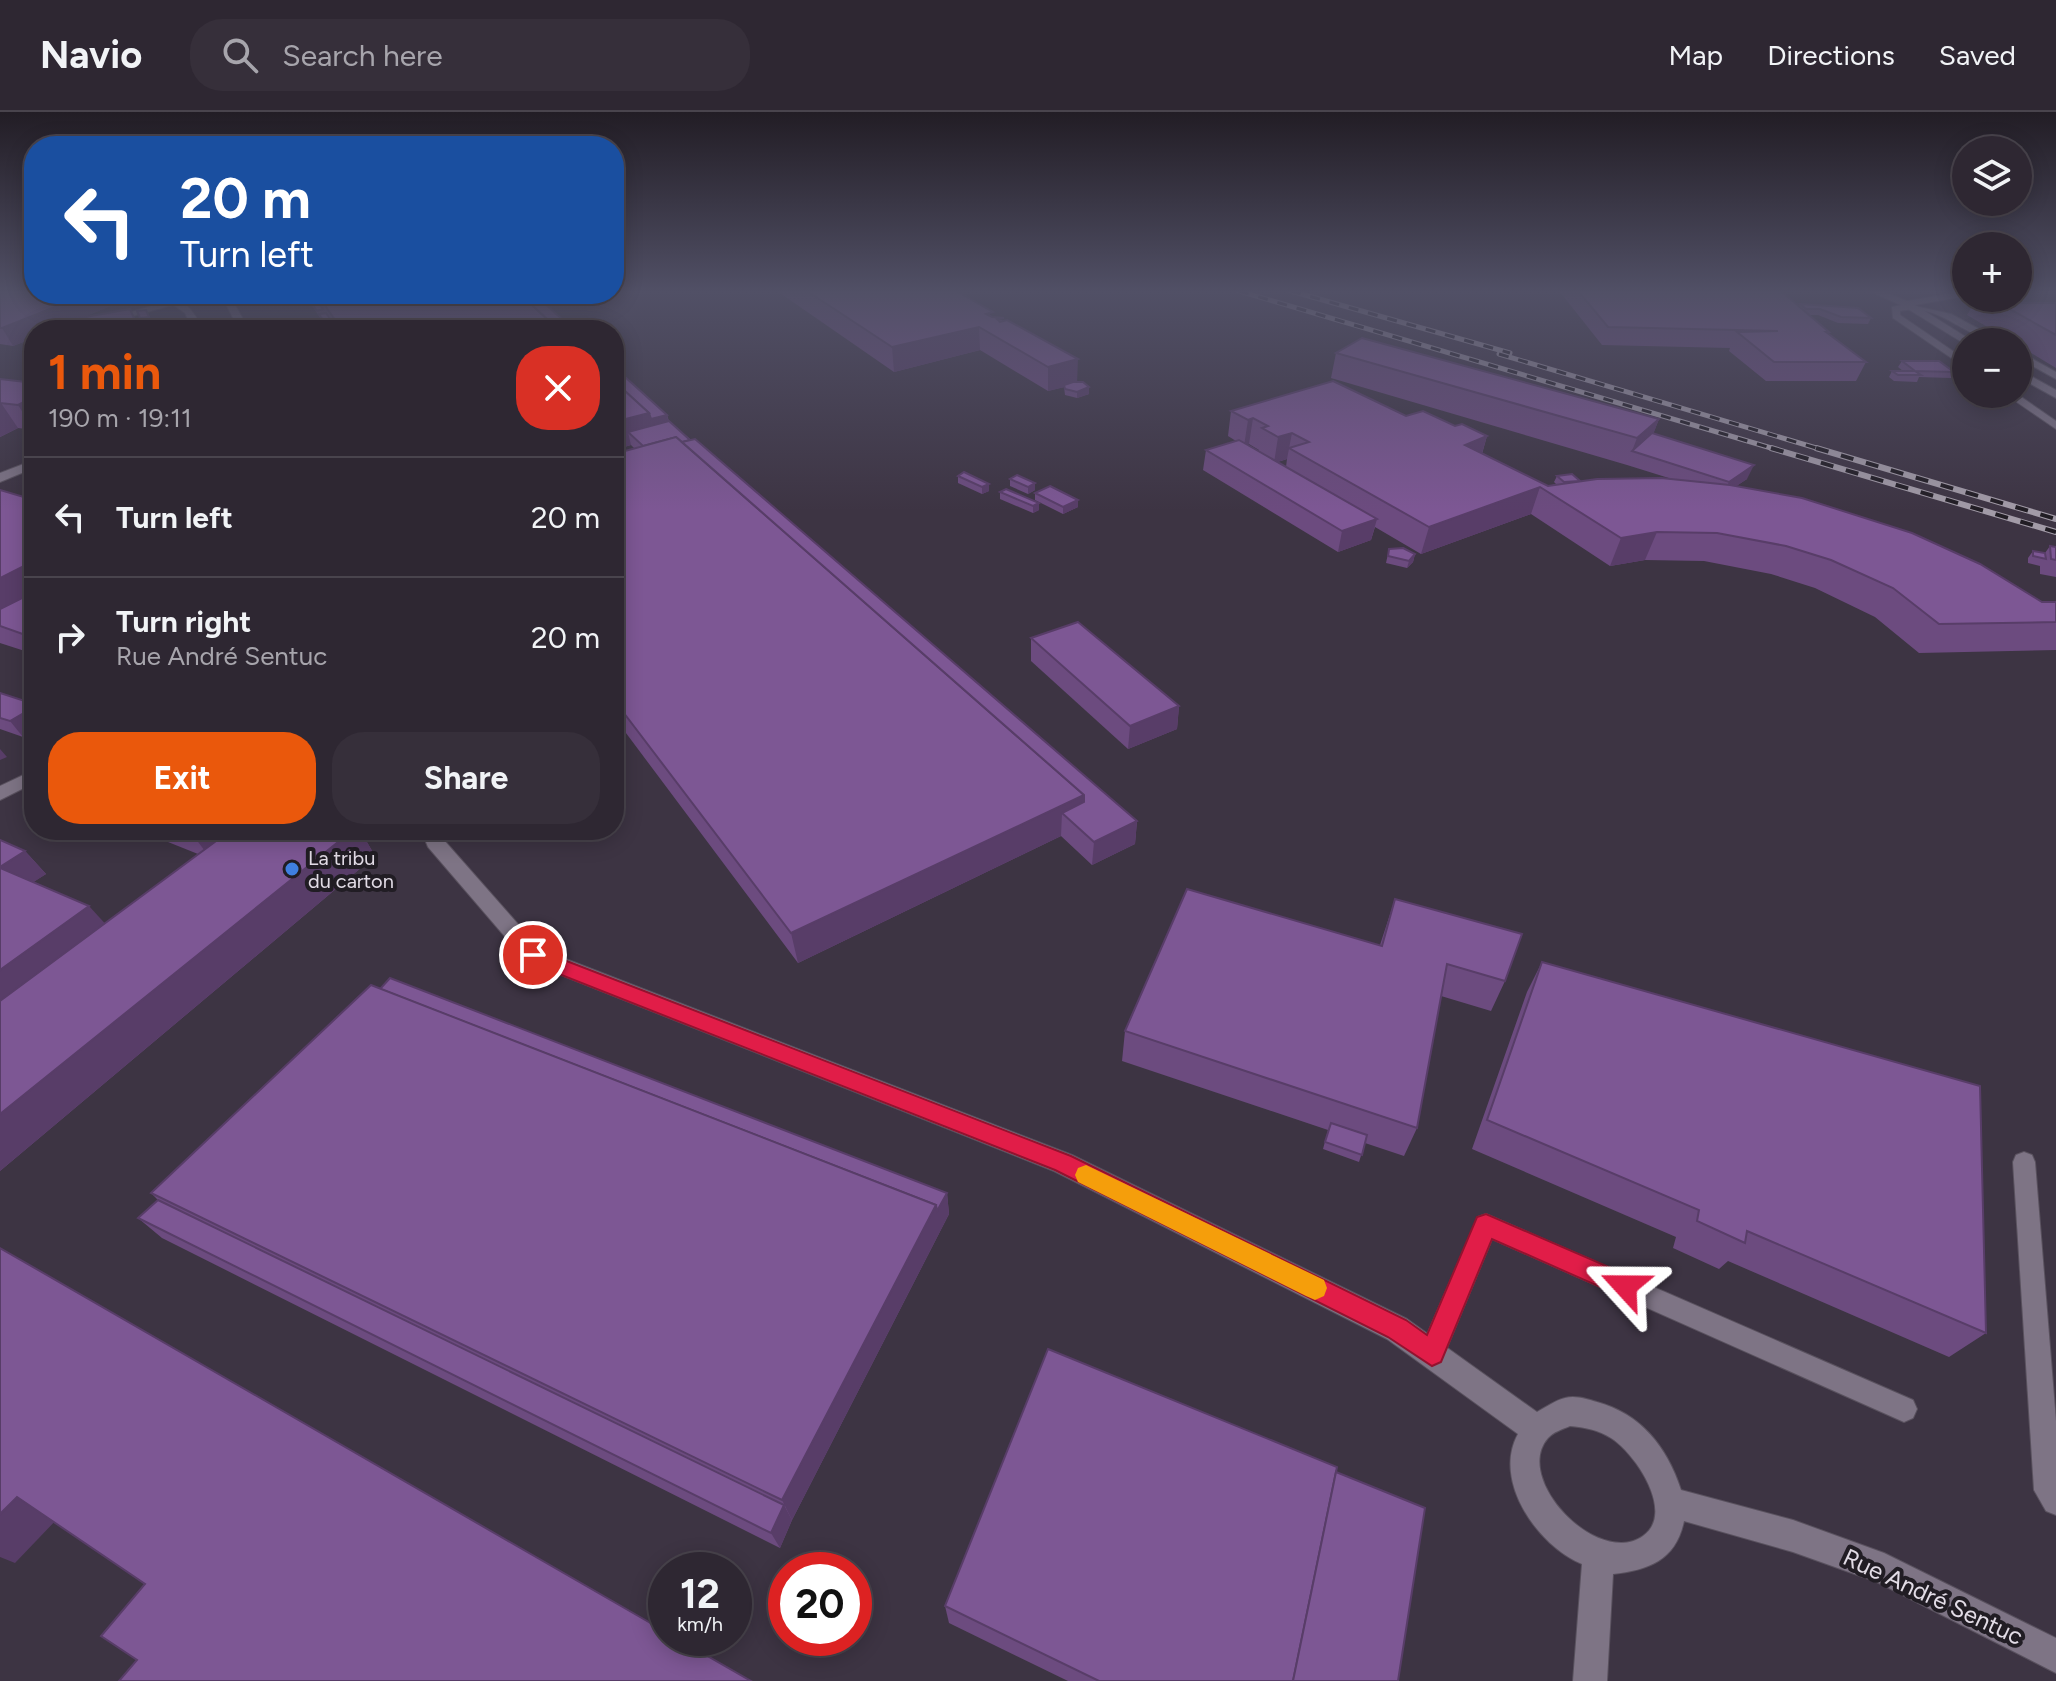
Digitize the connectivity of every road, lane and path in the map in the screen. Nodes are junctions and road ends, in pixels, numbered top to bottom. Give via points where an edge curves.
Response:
1 (2036, 364) edge
2 (2056, 376) edge
3 (2032, 380) edge
4 (2056, 395) edge
5 (2031, 408) edge
6 (2056, 426) edge
7 (24, 468) edge
8 (0, 478) edge
9 (24, 781) edge
10 (0, 794) edge
11 (434, 840) edge
12 (2024, 1162) dead end
13 (1432, 1353) junction
14 (1904, 1409) dead end
15 (1535, 1428) junction
16 (2056, 1501) edge
17 (1670, 1502) junction
18 (1598, 1555) junction
19 (2056, 1656) edge
20 (1590, 1681) edge

1 - 2 lane
3 - 4 street
5 - 6 lane
7 - 8 street
9 - 10 street
11 - 13 street via 533,955 1063,1163 1397,1329
12 - 16 lane via 2048,1490
13 - 14 lane via 1486,1225
13 - 15 street
15 - 17 street via 1549,1416 1568,1411 1612,1421 1651,1456
15 - 18 street via 1524,1463 1528,1485 1555,1528
17 - 18 street via 1659,1543 1621,1559
17 - 19 street, Rue André Sentuc via 1793,1536 1884,1569
18 - 20 street

